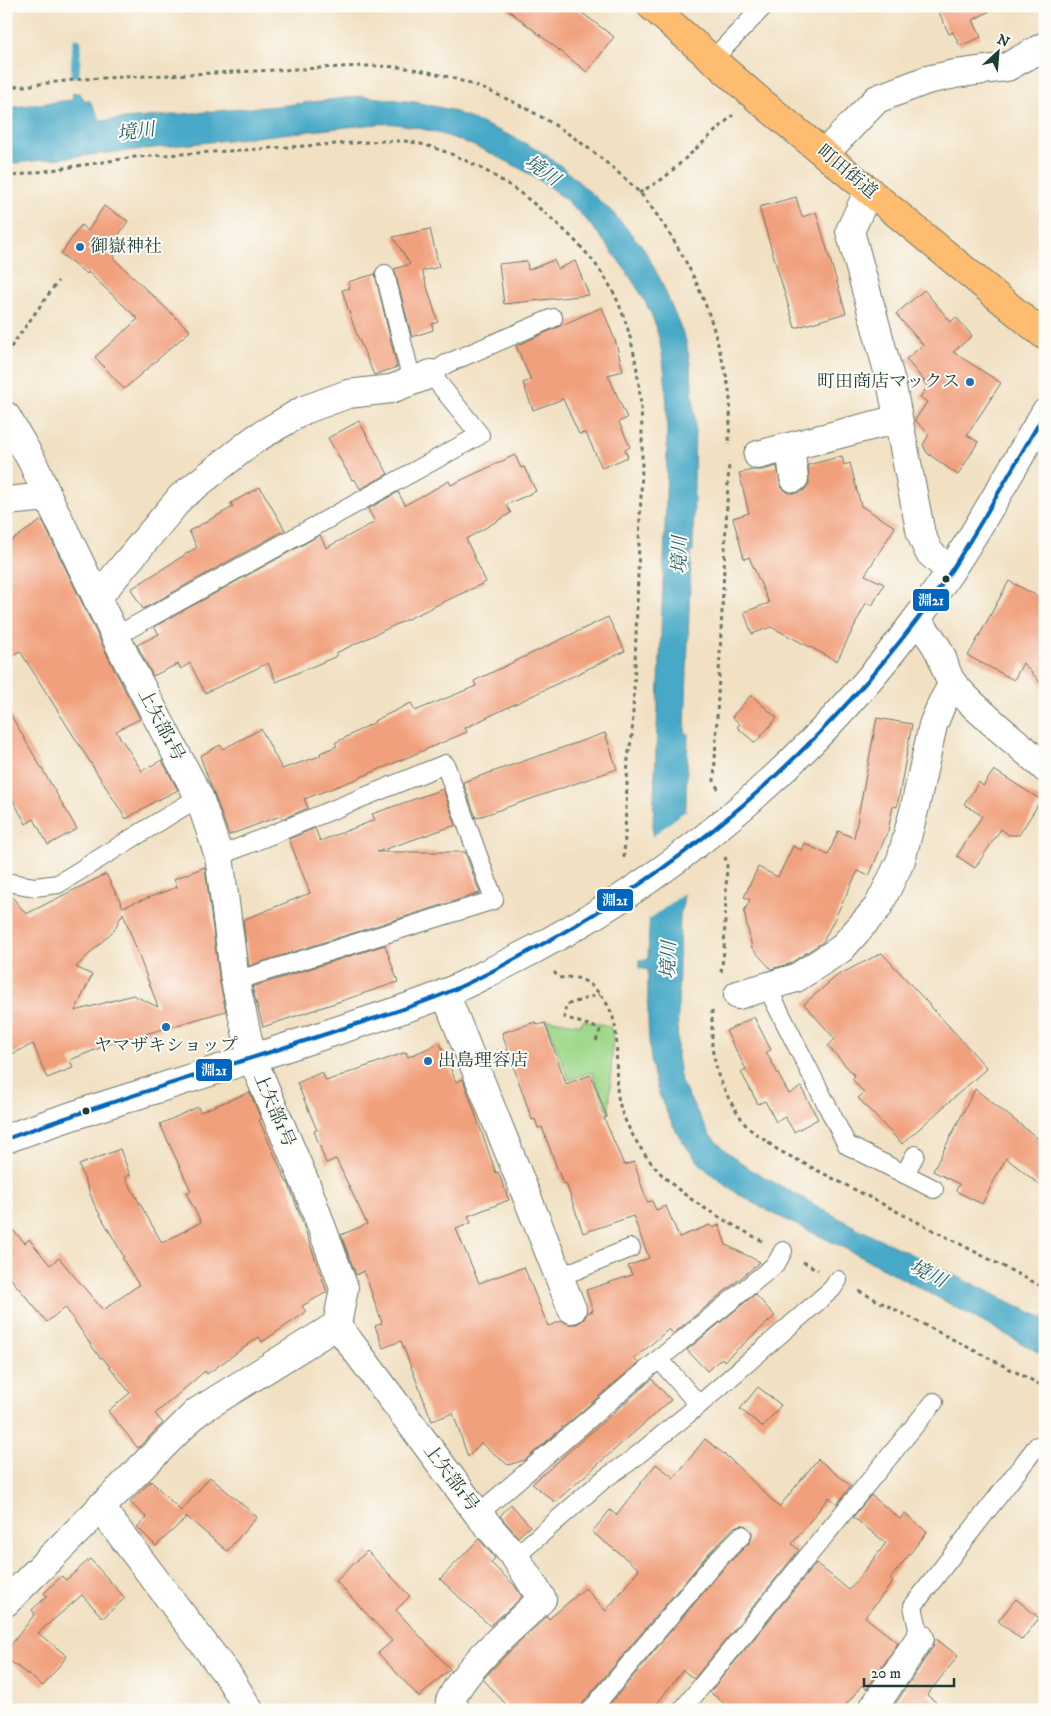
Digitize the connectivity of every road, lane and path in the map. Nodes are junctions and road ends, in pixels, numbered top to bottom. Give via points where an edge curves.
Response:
1 (651, 6) edge
2 (764, 6) edge
3 (1045, 46) edge
4 (712, 60) junction
5 (6, 88) edge
6 (736, 113) dead end
7 (825, 153) junction
8 (869, 190) junction
9 (639, 193) junction
10 (385, 274) dead end
11 (58, 280) dead end
12 (553, 318) dead end
13 (1045, 336) edge
14 (6, 354) edge
15 (421, 378) junction
16 (1045, 413) edge
17 (6, 416) edge
18 (898, 419) junction
19 (790, 447) junction
20 (729, 452) dead end
21 (758, 455) dead end
22 (728, 461) dead end
23 (794, 478) dead end
24 (48, 497) junction
25 (6, 501) edge
26 (950, 571) junction
27 (98, 598) junction
28 (916, 620) junction
29 (116, 636) junction
30 (953, 684) junction
31 (1045, 768) edge
32 (720, 794) dead end
33 (199, 797) junction
34 (719, 842) junction
35 (219, 856) junction
36 (6, 882) edge
37 (724, 951) dead end
38 (551, 969) dead end
39 (235, 981) junction
40 (767, 987) junction
41 (445, 993) junction
42 (600, 994) junction
43 (738, 995) dead end
44 (596, 1041) dead end
45 (252, 1058) junction
46 (6, 1139) edge
47 (915, 1155) dead end
48 (905, 1174) junction
49 (934, 1189) dead end
50 (631, 1248) dead end
51 (783, 1252) junction
52 (559, 1278) junction
53 (838, 1280) junction
54 (572, 1309) dead end
55 (337, 1325) junction
56 (660, 1359) junction
57 (1045, 1387) edge
58 (934, 1402) dead end
59 (699, 1405) junction
60 (1037, 1446) dead end
61 (100, 1507) junction
62 (478, 1514) junction
63 (742, 1535) dead end
64 (515, 1557) junction
65 (6, 1602) edge
66 (920, 1638) joint
67 (249, 1710) edge
68 (456, 1710) edge
69 (591, 1710) edge
70 (682, 1710) edge
71 (872, 1710) edge

1 - 4 main road, 町田街道
2 - 4 lane
3 - 7 street via 1007,67 927,80 877,100
4 - 7 main road, 町田街道
5 - 9 path via 91,79 299,68 398,67 434,74 513,101 590,149
6 - 9 path via 664,178
7 - 8 main road, 町田街道
8 - 13 main road, 町田街道
8 - 18 street via 850,231 892,382
9 - 20 path via 672,238 710,315 730,398
10 - 15 lane
11 - 14 path
12 - 15 lane
15 - 27 street via 391,389 348,394 304,410 255,439 181,497
15 - 29 lane via 480,435
16 - 26 street
17 - 24 street, 上矢部1号
18 - 19 street
18 - 26 street via 921,534 928,552
19 - 21 street
19 - 23 street
22 - 32 path via 714,781
24 - 25 street
24 - 27 street, 上矢部1号
26 - 28 street
27 - 29 street, 上矢部1号
28 - 30 street via 933,639
28 - 34 street via 826,728 771,781
29 - 33 street, 上矢部1号
30 - 31 street
30 - 40 street via 933,726 900,860 878,907 841,949 796,978
33 - 35 street, 上矢部1号
33 - 36 lane via 58,884 34,888
34 - 37 path via 727,863
34 - 41 street via 669,865 614,903 536,949
35 - 39 street, 上矢部1号
35 - 39 lane via 445,764 494,900
38 - 42 path via 559,978 583,978
39 - 45 street, 上矢部1号
40 - 43 street
40 - 48 lane via 848,1145
41 - 45 street
41 - 52 street
42 - 44 path via 566,1005 564,1017 600,1030
42 - 51 path via 611,1008 615,1020 616,1088 621,1109 641,1149 688,1197
45 - 46 street
45 - 55 street, 上矢部1号 via 307,1187 344,1288
47 - 48 lane
48 - 49 lane
50 - 52 lane
51 - 53 path
51 - 56 lane via 776,1264
52 - 54 street
53 - 57 path
53 - 59 lane via 832,1289
55 - 61 street via 196,1412
55 - 62 street, 上矢部1号
56 - 59 lane
56 - 62 lane
58 - 70 lane
59 - 64 lane via 604,1479
60 - 66 lane via 913,1606
61 - 65 street
61 - 67 street via 229,1677
62 - 64 street, 上矢部1号
63 - 69 lane via 716,1561
64 - 68 street, 上矢部1号 via 542,1599 458,1684 450,1701
66 - 71 street

